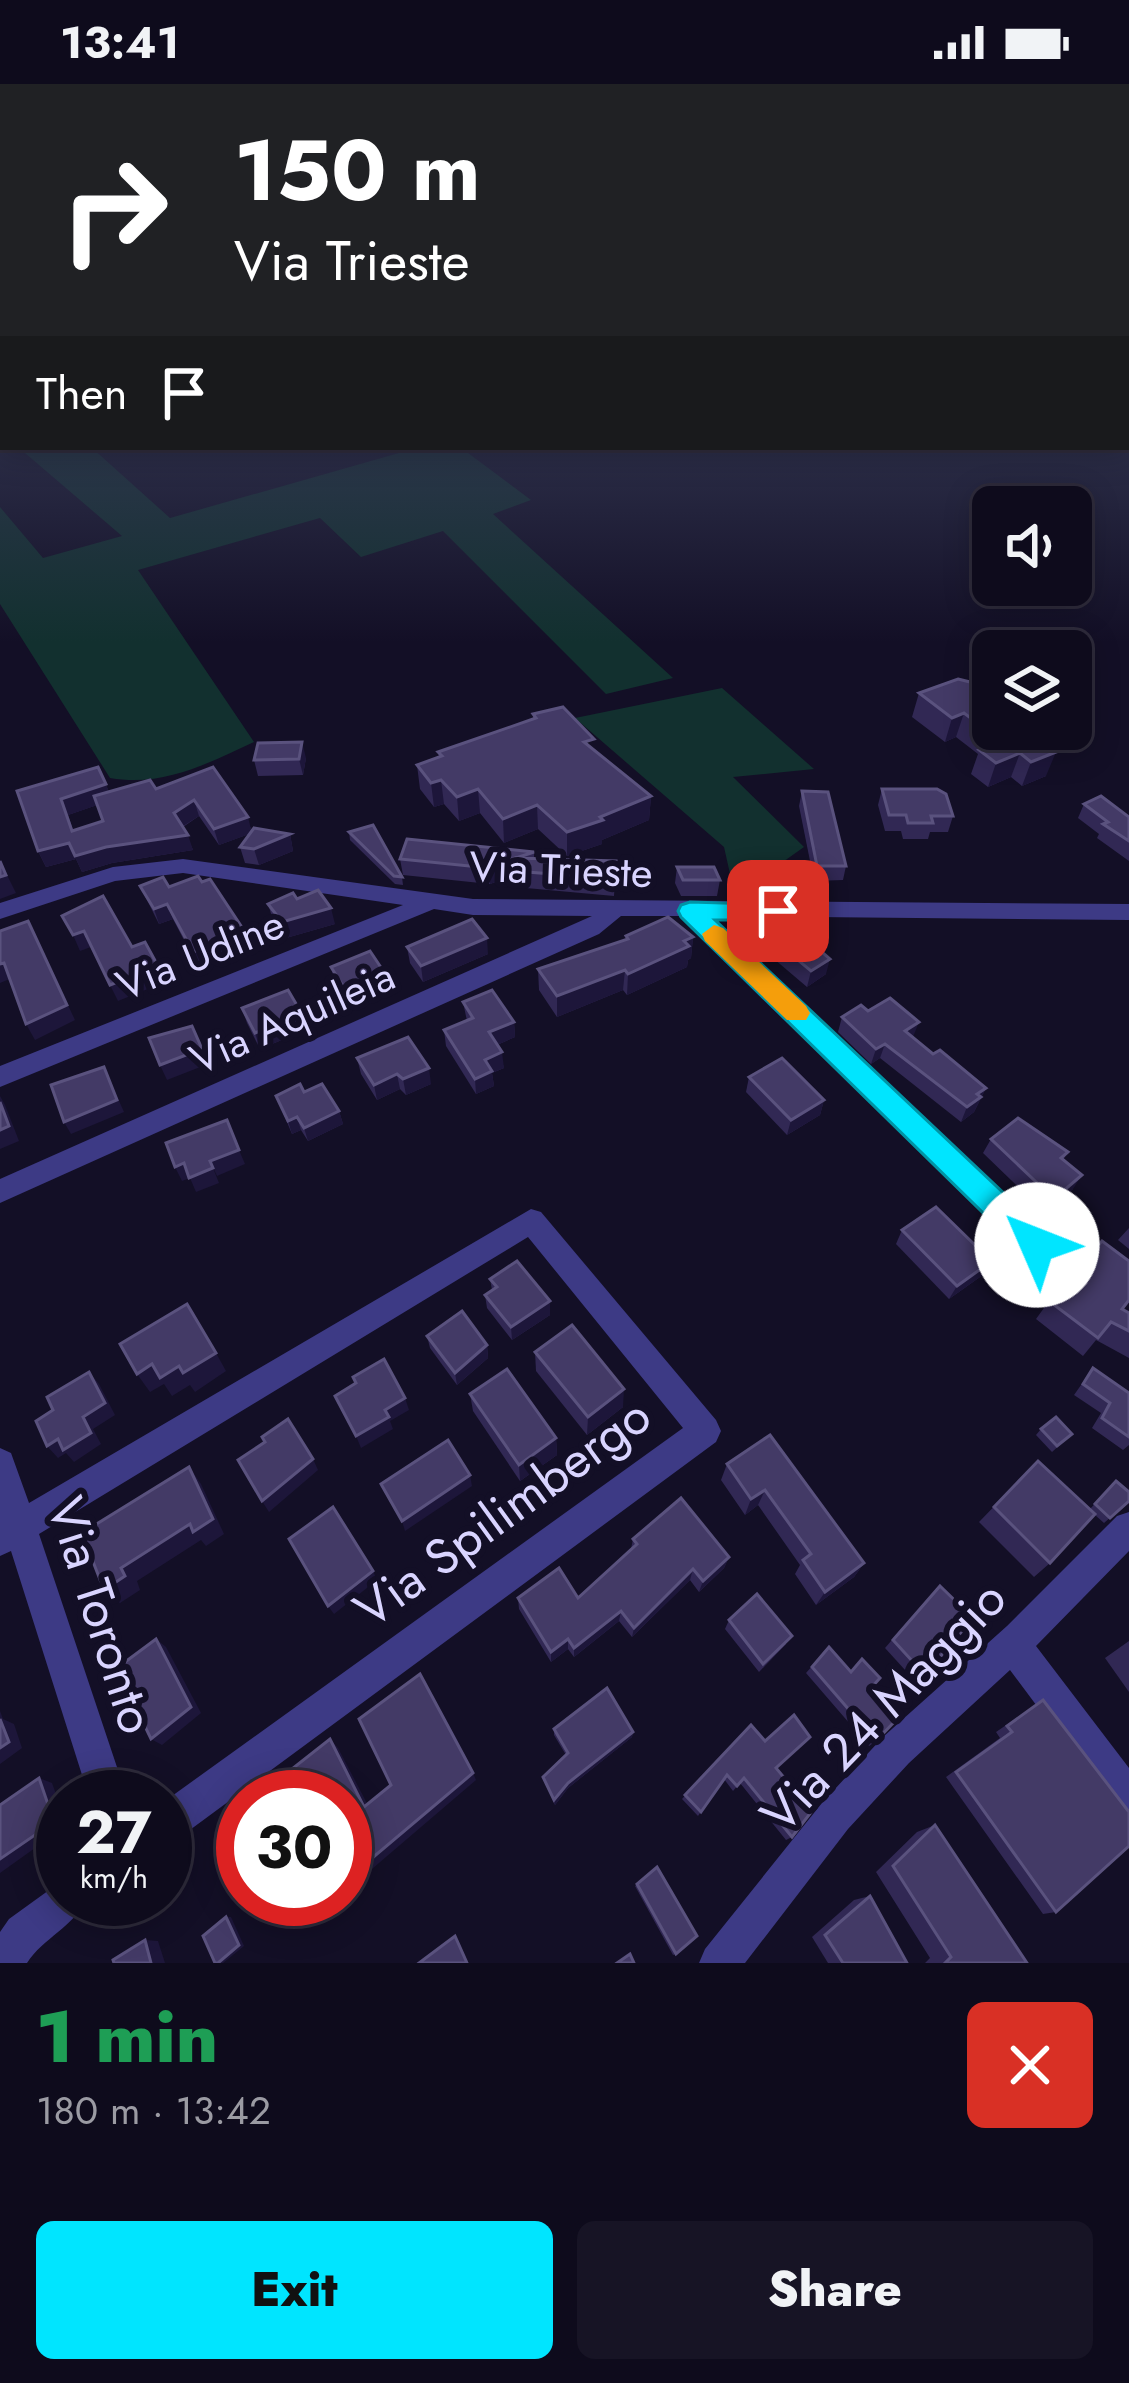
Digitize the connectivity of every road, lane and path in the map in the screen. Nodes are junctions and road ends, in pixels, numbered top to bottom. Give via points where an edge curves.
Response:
1 (429, 902) junction
2 (0, 911) edge
3 (613, 911) junction
4 (690, 911) junction
5 (1129, 912) edge
6 (0, 1077) edge
7 (0, 1190) edge
8 (1037, 1245) dead end
9 (0, 1464) edge
10 (1129, 1528) edge
11 (9, 1533) edge
12 (1012, 1644) junction
13 (98, 1770) edge
14 (1129, 1799) edge
15 (192, 1804) edge
16 (36, 1923) edge
17 (4, 1963) edge
18 (719, 1963) edge

1 - 2 street, Via Trieste via 183,866 113,874
1 - 3 street, Via Trieste
1 - 6 street, Via Udine
3 - 4 street, Via Trieste
3 - 7 street, Via Aquileia via 591,928
4 - 5 street, Via Trieste
4 - 8 street
9 - 11 street, Via Toronto
10 - 12 street, Via 24 Maggio
11 - 13 street, Via Toronto
11 - 15 street, Via Spilimbergo via 531,1221 705,1431
12 - 14 street
12 - 18 street, Via 24 Maggio via 880,1766
16 - 17 street

